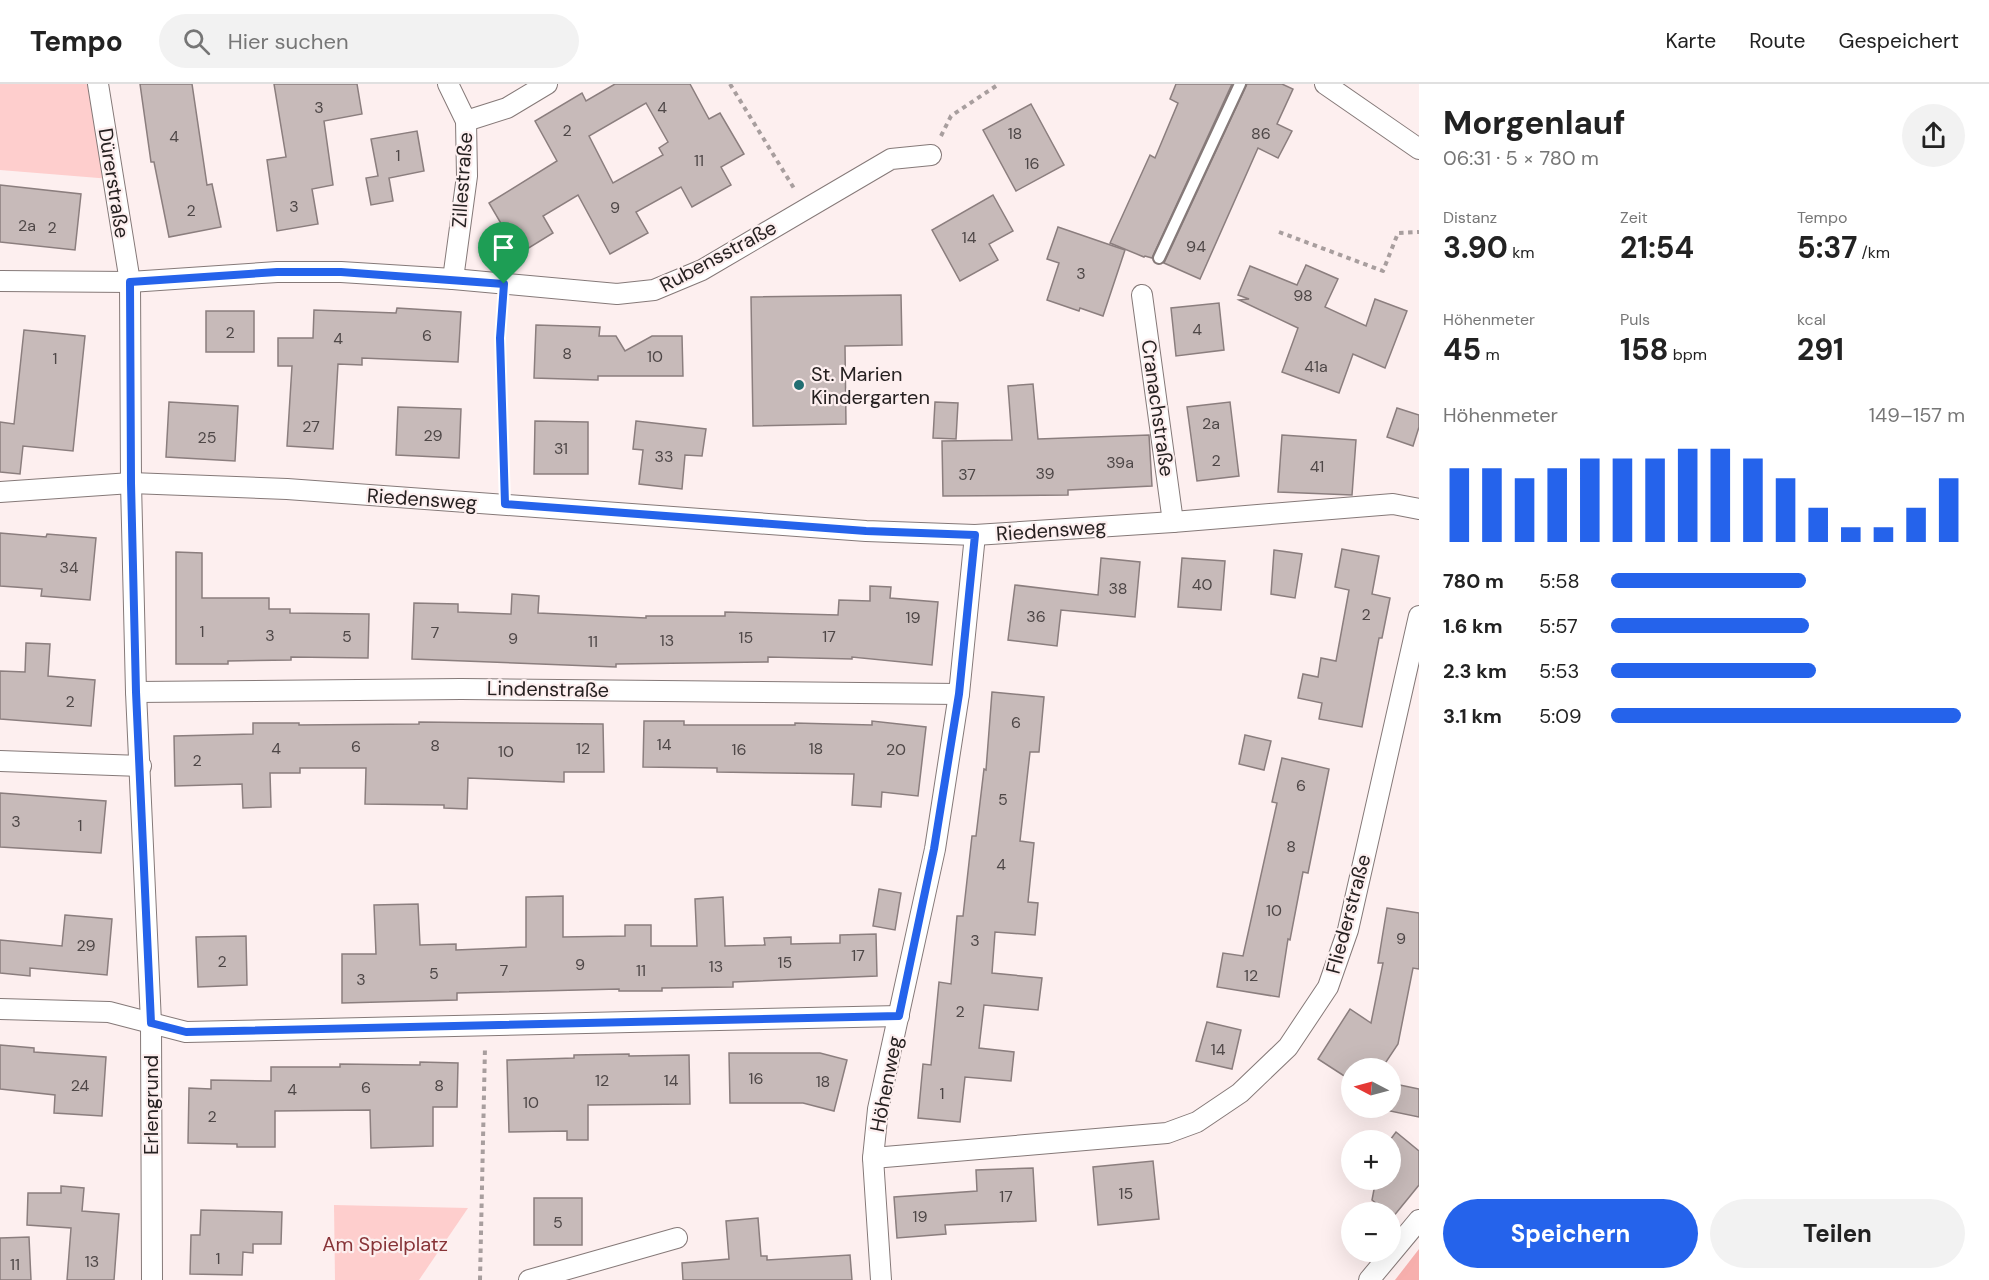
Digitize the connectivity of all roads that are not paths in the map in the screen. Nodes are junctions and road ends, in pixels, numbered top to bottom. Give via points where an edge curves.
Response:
1 (98, 84) edge
2 (448, 84) edge
3 (547, 84) edge
4 (1240, 84) edge
5 (1325, 84) edge
6 (466, 121) junction
7 (1419, 149) edge
8 (931, 155) road end
9 (1159, 258) dead end
10 (453, 279) junction
11 (0, 281) edge
12 (130, 282) junction
13 (1142, 295) dead end
14 (131, 483) junction
15 (0, 492) edge
16 (1419, 508) edge
17 (1173, 522) junction
18 (975, 535) junction
19 (1419, 616) edge
20 (136, 692) junction
21 (959, 694) junction
22 (0, 761) edge
23 (141, 766) junction
24 (0, 1009) edge
25 (899, 1016) junction
26 (151, 1023) junction
27 (873, 1158) junction
28 (1419, 1220) edge
29 (677, 1238) dead end
30 (152, 1280) edge
31 (530, 1280) edge
32 (881, 1280) edge
33 (1369, 1280) edge

1 - 12 street, Dürerstraße
2 - 6 street, Zillestraße
3 - 6 street via 507,108
4 - 9 lane
5 - 7 street
6 - 10 street, Zillestraße via 467,176
8 - 10 street, Rubensstraße via 891,159 702,270 654,290 617,294
10 - 12 street, Rubensstraße via 277,272
11 - 12 street, Rubensstraße
12 - 14 street, Erlengrund
13 - 17 street, Cranachstraße
14 - 15 street, Riedensweg
14 - 18 street, Riedensweg via 287,489 866,531
14 - 20 street, Erlengrund
16 - 17 street, Riedensweg via 1393,504
17 - 18 street, Riedensweg
18 - 21 street, Höhenweg
19 - 27 street, Fliederstraße via 1348,930 1328,987 1288,1047 1240,1093 1197,1122 1167,1133
20 - 21 street, Lindenstraße via 461,689
20 - 23 street, Erlengrund
21 - 25 street, Höhenweg via 934,849
22 - 23 street
23 - 26 street, Erlengrund
24 - 26 street via 109,1012
25 - 26 street via 186,1032
25 - 27 street, Höhenweg via 878,1109
26 - 30 street, Erlengrund
27 - 32 street, Höhenweg
28 - 33 street
29 - 31 street

